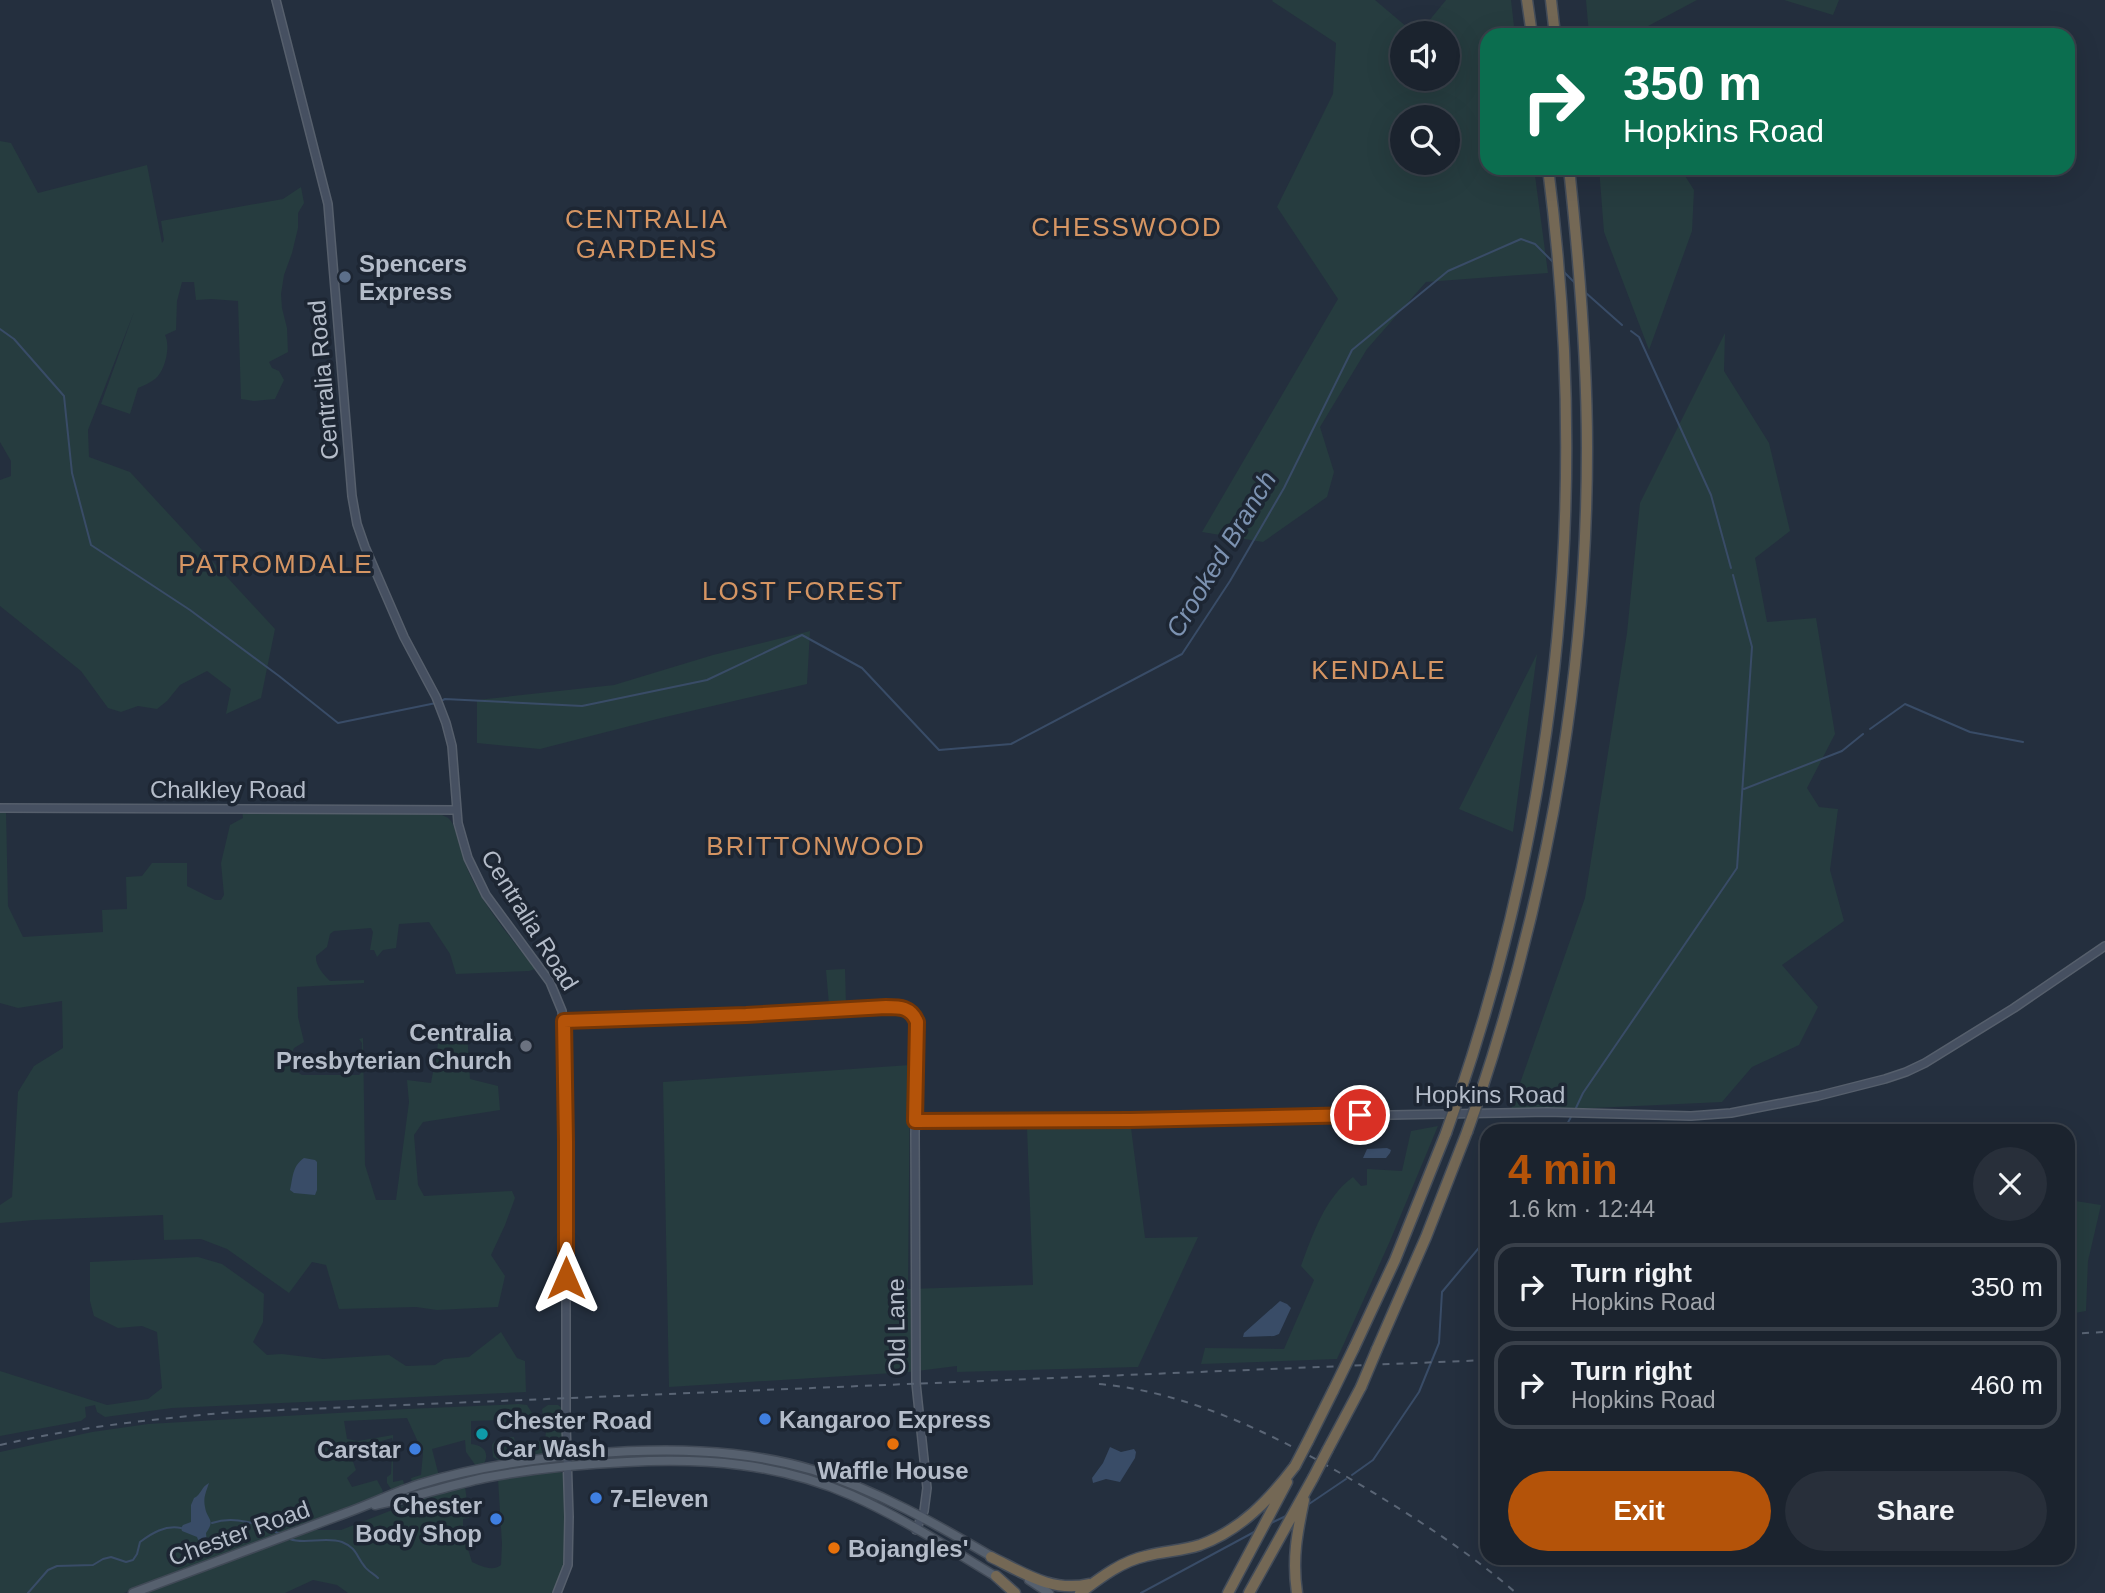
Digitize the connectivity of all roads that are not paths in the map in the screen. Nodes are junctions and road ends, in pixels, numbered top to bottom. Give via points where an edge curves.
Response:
1 (276, 0) edge
2 (1527, 0) edge
3 (1551, 0) edge
4 (1531, 28) edge
5 (1554, 28) edge
6 (1549, 175) edge
7 (1570, 175) edge
8 (0, 808) edge
9 (456, 810) junction
10 (2105, 946) edge
11 (564, 1021) junction
12 (915, 1121) junction
13 (566, 1456) junction
14 (567, 1466) junction
15 (1295, 1466) junction
16 (1310, 1483) junction
17 (359, 1509) junction
18 (922, 1517) junction
19 (916, 1530) junction
20 (991, 1557) junction
21 (996, 1576) junction
22 (1096, 1581) junction
23 (133, 1593) edge
24 (557, 1593) edge
25 (1015, 1593) edge
26 (1023, 1593) edge
27 (1049, 1593) edge
28 (1080, 1593) edge
29 (1228, 1593) edge
30 (1249, 1593) edge
31 (1297, 1593) edge

1 - 9 main road, Centralia Road via 330,215 357,524 404,637 442,710 452,746
2 - 4 highway
3 - 5 highway
6 - 15 highway, bridge via 1566,358 1567,481 1560,618 1542,766 1522,869 1497,972 1446,1133 1395,1260
7 - 16 highway, bridge via 1586,408 1584,553 1563,752 1540,878 1517,973 1467,1132 1361,1387
8 - 9 main road, Chalkley Road
9 - 11 main road, Centralia Road via 465,852 478,882 550,982
10 - 12 main road, Hopkins Road via 1925,1063 1890,1078 1818,1096 1711,1115
11 - 12 main road via 905,1008 917,1022
11 - 13 main road, Centralia Road
12 - 18 main road, Old Lane via 916,1384 927,1488
13 - 14 main road, Centralia Road
13 - 17 main road, Chester Road via 443,1478
13 - 18 main road, Chester Road via 677,1450 743,1454 847,1482
14 - 17 main road, Chester Road via 483,1478
14 - 19 main road, Chester Road via 673,1460 756,1466 851,1495
14 - 24 main road, Centralia Road via 569,1554
15 - 22 highway via 1260,1507 1226,1533 1187,1549 1133,1560
15 - 29 highway
16 - 30 highway
16 - 31 highway via 1294,1553
17 - 23 main road, Chester Road
18 - 19 main road, Old Lane
18 - 20 main road, Chester Road
19 - 21 main road, Chester Road
20 - 22 highway via 1052,1586 1078,1587
20 - 27 main road, Chester Road
21 - 25 highway
21 - 26 main road, Chester Road
22 - 28 highway

